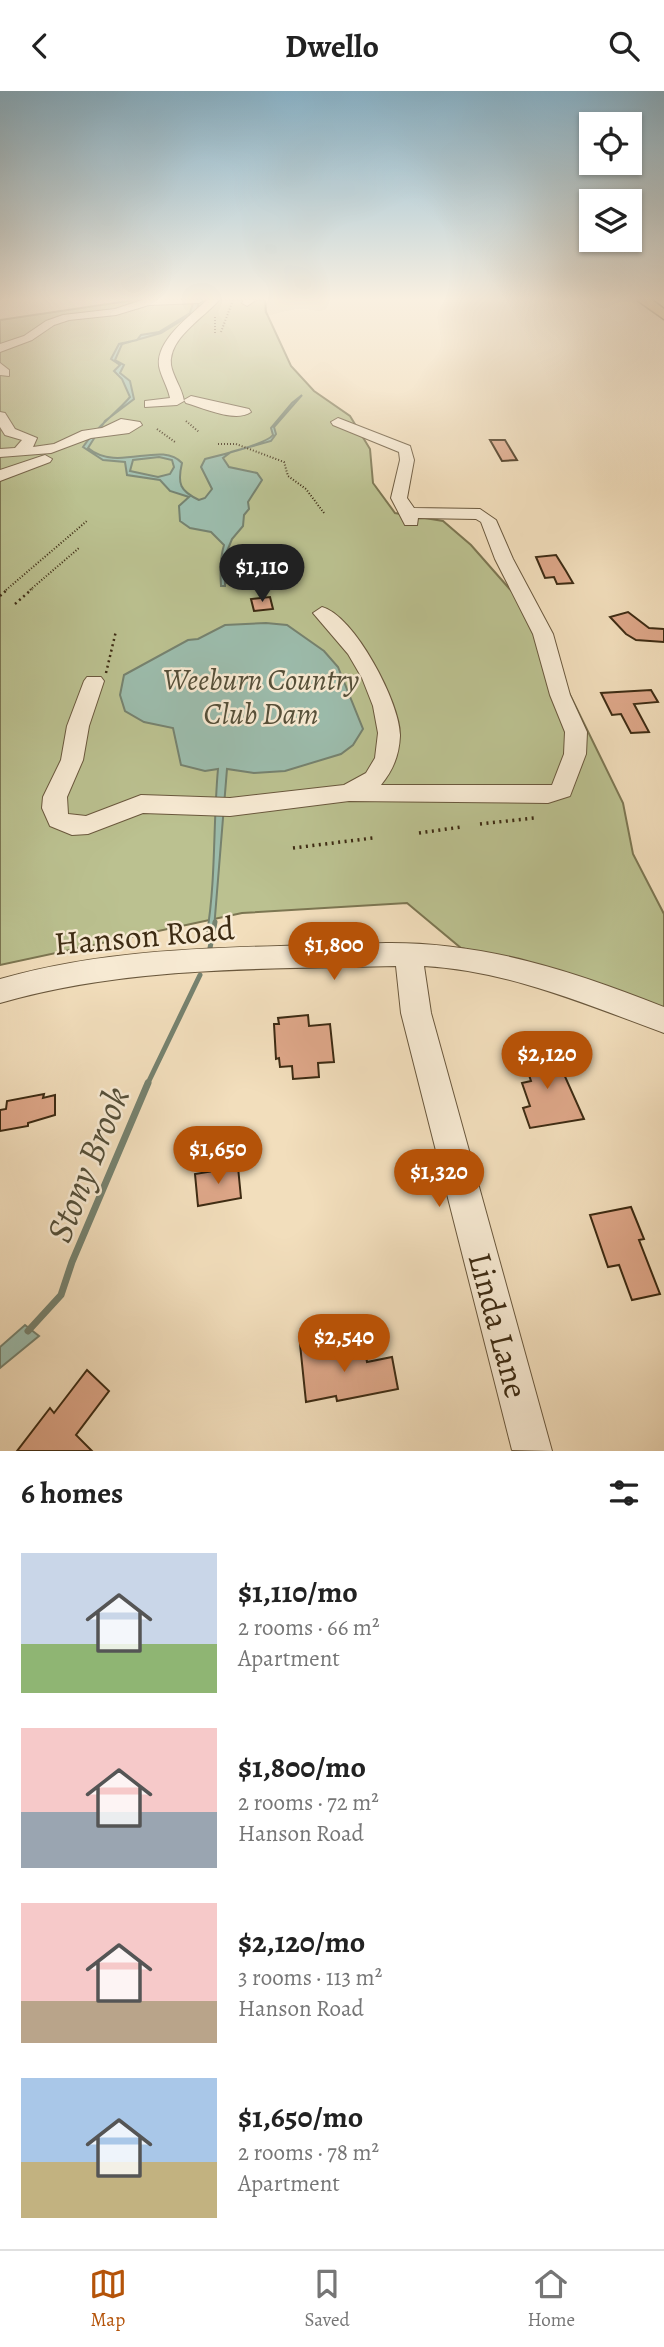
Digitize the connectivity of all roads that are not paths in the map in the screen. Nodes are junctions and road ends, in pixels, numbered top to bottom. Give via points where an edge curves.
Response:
1 (166, 363) edge
2 (207, 395) dead end
3 (184, 400) junction
4 (150, 404) dead end
5 (244, 412) dead end
6 (0, 416) edge
7 (338, 422) dead end
8 (99, 433) dead end
9 (59, 446) junction
10 (19, 452) junction
11 (0, 453) edge
12 (0, 476) edge
13 (322, 613) dead end
14 (94, 681) dead end
15 (349, 793) junction
16 (409, 955) junction
17 (0, 991) edge
18 (664, 1020) edge
19 (527, 1451) edge
20 (533, 1451) edge

1 - 3 street
2 - 3 street
3 - 4 street
3 - 5 street
6 - 10 street via 10,432 30,438
7 - 15 street via 405,449 408,459 399,498 410,517 480,514 488,520 543,634 576,732 575,754 562,790 548,795
8 - 9 street
9 - 10 street
9 - 12 street via 48,458
10 - 11 street
13 - 15 street via 336,624 376,683 390,724 386,757 377,774 366,788
14 - 15 street via 72,761 55,797 58,820 72,826 88,825 141,804 230,807
16 - 17 street, Hanson Road via 95,969
16 - 18 street, Hanson Road via 495,965
16 - 20 street, Linda Lane via 416,1013
19 - 20 street, Linda Lane

